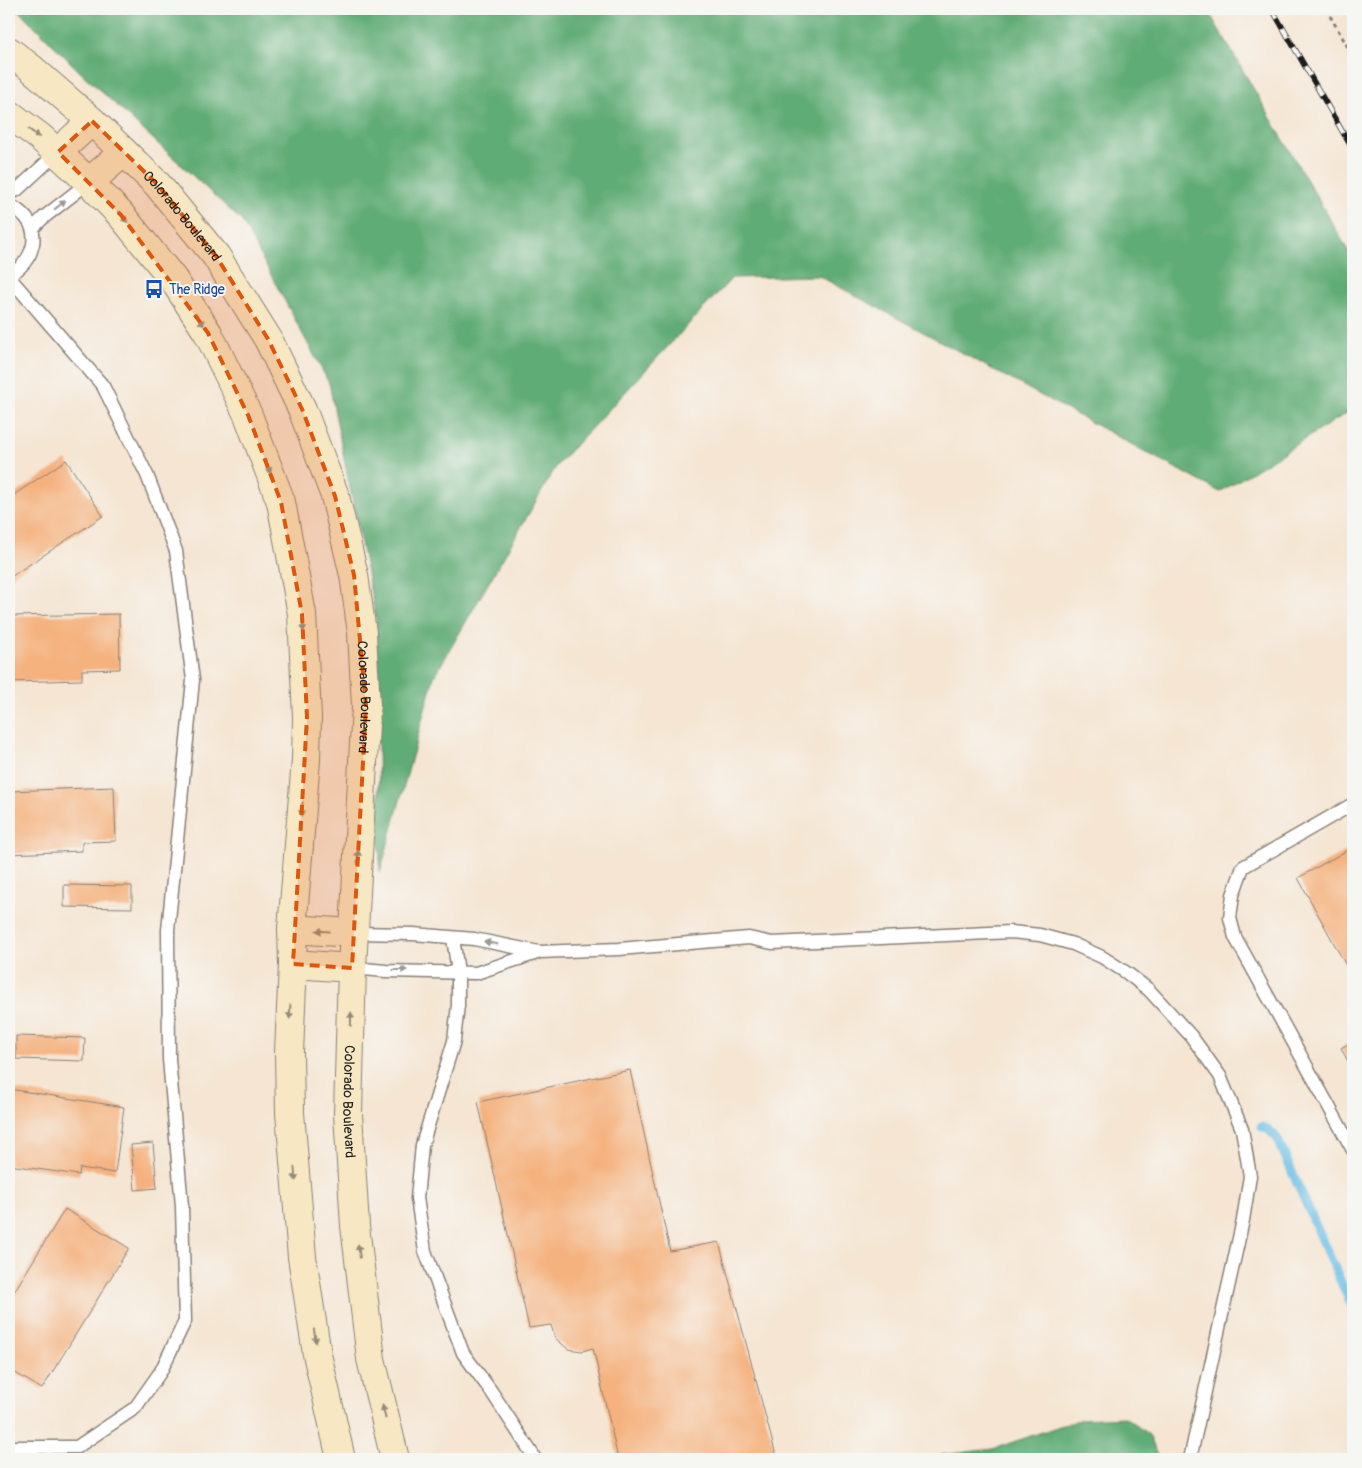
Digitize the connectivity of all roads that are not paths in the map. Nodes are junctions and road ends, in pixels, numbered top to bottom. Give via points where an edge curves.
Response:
1 (9, 51) edge
2 (9, 114) edge
3 (92, 121) junction
4 (58, 152) junction
5 (124, 152) junction
6 (90, 182) junction
7 (9, 194) edge
8 (9, 205) edge
9 (32, 229) junction
10 (9, 276) edge
11 (1353, 804) edge
12 (292, 929) junction
13 (353, 933) junction
14 (454, 938) junction
15 (539, 952) junction
16 (293, 964) junction
17 (352, 968) junction
18 (458, 972) junction
19 (1353, 1150) edge
20 (1195, 1440) junction
21 (9, 1447) edge
22 (533, 1455) dead end
23 (342, 1459) edge
24 (395, 1459) edge
25 (1190, 1459) edge
26 (1198, 1459) edge

1 - 3 street, Colorado Boulevard
2 -> 4 street
3 - 4 street
3 - 5 street, Colorado Boulevard
4 - 6 street
4 - 7 lane
5 - 6 street
13 -> 5 street, Colorado Boulevard via 366,706 362,633 354,575 335,496 302,409 268,339 216,256 157,184
9 -> 6 lane
6 -> 12 street via 172,279 208,333 248,415 281,502 302,614 307,717
8 - 9 lane via 19,210
9 - 10 lane via 32,252 26,262
10 - 21 lane via 103,386 147,475 176,551 193,680 168,930 169,1058 182,1206 185,1321 161,1371 135,1408 76,1446
11 - 19 lane via 1243,867 1233,895 1230,918 1235,938
13 -> 12 street
12 - 16 street
13 - 14 lane
13 - 17 street, Colorado Boulevard
15 -> 14 lane
14 - 18 lane
15 - 18 lane via 476,973
15 - 20 lane via 749,938 772,943 1011,932 1040,935 1073,944 1127,973 1149,990 1191,1036 1220,1076 1242,1129 1250,1176
16 - 17 street
16 -> 23 street via 290,1114 302,1257 317,1354
17 -> 18 lane
24 -> 17 street, Colorado Boulevard via 372,1359 356,1226 348,1114
18 - 22 lane via 454,1041 422,1145 417,1198 425,1251 463,1353
20 - 25 lane
20 - 26 lane

